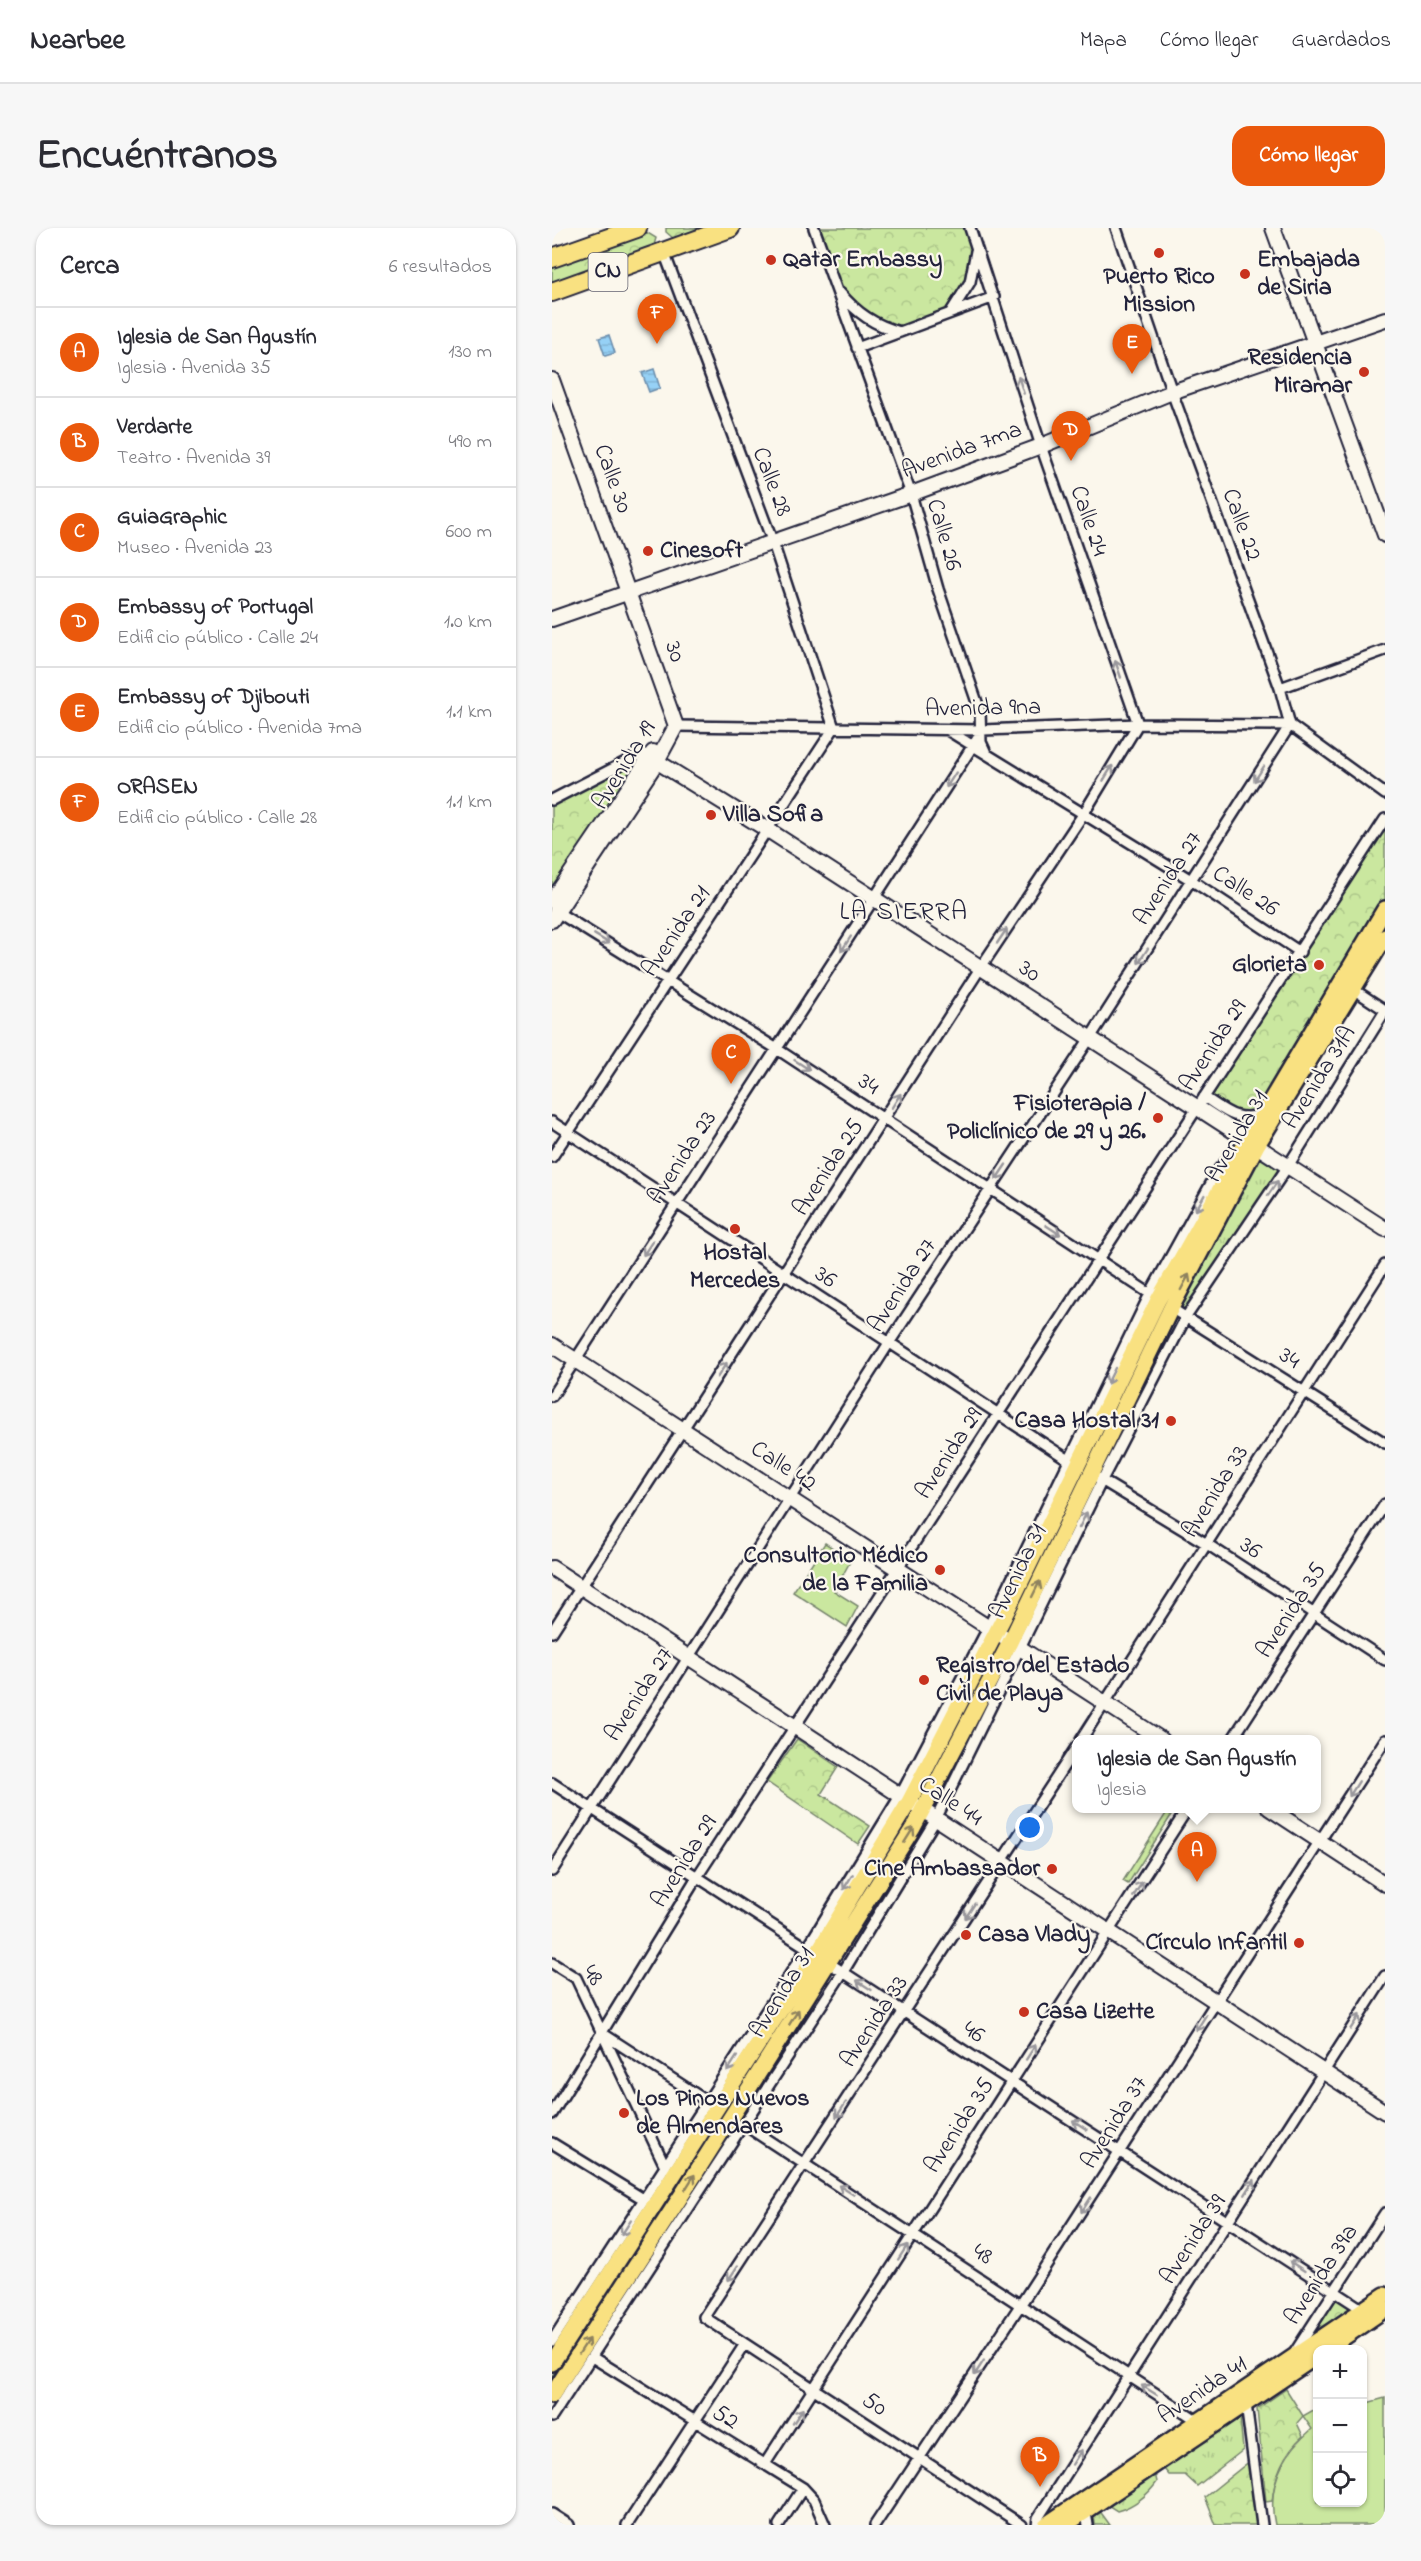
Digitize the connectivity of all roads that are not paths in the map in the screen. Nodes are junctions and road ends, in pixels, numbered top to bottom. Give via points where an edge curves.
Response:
1 (637, 228) edge
2 (730, 228) edge
3 (814, 228) edge
4 (970, 228) edge
5 (1116, 228) edge
6 (1274, 228) edge
7 (977, 247) junction
8 (664, 252) junction
9 (552, 258) edge
10 (835, 286) junction
11 (552, 292) edge
12 (994, 297) junction
13 (949, 314) junction
14 (1385, 319) edge
15 (900, 332) junction
16 (1316, 341) junction
17 (857, 348) junction
18 (552, 380) edge
19 (1172, 392) junction
20 (1041, 446) junction
21 (910, 494) junction
22 (1385, 535) edge
23 (773, 543) junction
24 (630, 592) junction
25 (552, 619) edge
26 (1385, 651) edge
27 (1280, 688) junction
28 (1138, 724) junction
29 (1290, 725) junction
30 (676, 726) junction
31 (834, 728) junction
32 (947, 730) junction
33 (983, 730) junction
34 (973, 745) junction
35 (986, 753) junction
36 (652, 760) junction
37 (1385, 794) edge
38 (552, 800) edge
39 (1084, 813) junction
40 (1385, 819) edge
41 (768, 830) junction
42 (1191, 880) junction
43 (875, 899) junction
44 (1385, 909) edge
45 (553, 910) edge
46 (1385, 937) edge
47 (1300, 951) junction
48 (981, 968) junction
49 (668, 980) junction
50 (1353, 989) junction
51 (1385, 1010) edge
52 (1090, 1038) junction
53 (777, 1049) junction
54 (1201, 1103) junction
55 (1263, 1114) junction
56 (884, 1119) junction
57 (552, 1122) edge
58 (568, 1132) junction
59 (1252, 1142) junction
60 (552, 1157) edge
61 (1288, 1166) junction
62 (990, 1189) junction
63 (677, 1204) junction
64 (1385, 1229) edge
65 (1097, 1260) junction
66 (1385, 1265) edge
67 (783, 1274) junction
68 (1160, 1301) junction
69 (1186, 1317) junction
70 (889, 1343) junction
71 (552, 1345) edge
72 (575, 1360) junction
73 (1303, 1392) junction
74 (552, 1396) edge
75 (999, 1415) junction
76 (683, 1430) junction
77 (1385, 1443) edge
78 (1073, 1463) junction
79 (1096, 1477) junction
80 (790, 1499) junction
81 (1385, 1504) edge
82 (1207, 1544) junction
83 (552, 1568) edge
84 (899, 1570) junction
85 (582, 1587) junction
86 (1314, 1614) junction
87 (992, 1630) junction
88 (552, 1632) edge
89 (1016, 1645) junction
90 (688, 1656) junction
91 (1385, 1660) edge
92 (1105, 1703) junction
93 (796, 1726) junction
94 (1084, 1735) edge
95 (1154, 1735) edge
96 (1235, 1735) edge
97 (1385, 1740) edge
98 (1072, 1754) edge
99 (552, 1783) edge
100 (905, 1799) junction
101 (591, 1808) junction
102 (1185, 1813) edge
103 (1275, 1813) edge
104 (929, 1815) junction
105 (1320, 1841) junction
106 (1002, 1862) junction
107 (552, 1871) edge
108 (697, 1877) junction
109 (1385, 1884) edge
110 (1110, 1933) junction
111 (817, 1955) junction
112 (552, 1963) edge
113 (843, 1972) junction
114 (1385, 1976) edge
115 (1215, 2001) junction
116 (905, 2012) junction
117 (602, 2033) junction
118 (1322, 2072) junction
119 (1012, 2081) junction
120 (708, 2102) junction
121 (1385, 2112) edge
122 (552, 2114) edge
123 (743, 2124) junction
124 (552, 2143) edge
125 (1120, 2152) junction
126 (805, 2165) junction
127 (666, 2168) junction
128 (645, 2200) junction
129 (1385, 2213) edge
130 (1229, 2221) junction
131 (914, 2234) junction
132 (1336, 2291) junction
133 (1385, 2295) edge
134 (1022, 2304) junction
135 (1374, 2311) edge
136 (704, 2317) joint
137 (554, 2334) edge
138 (745, 2344) junction
139 (1330, 2345) edge
140 (592, 2357) junction
141 (1291, 2358) junction
142 (1313, 2358) edge
143 (552, 2363) edge
144 (1129, 2377) junction
145 (815, 2390) junction
146 (552, 2395) edge
147 (1246, 2404) junction
148 (552, 2417) edge
149 (694, 2421) junction
150 (1198, 2421) junction
151 (920, 2458) junction
152 (765, 2464) junction
153 (803, 2488) junction
154 (1085, 2512) edge
155 (552, 2514) edge
156 (569, 2525) edge
157 (627, 2525) edge
158 (780, 2525) edge
159 (825, 2525) edge
160 (875, 2525) edge
161 (1022, 2525) edge
162 (1037, 2525) edge
163 (1046, 2525) edge
164 (1065, 2525) edge
165 (1262, 2525) edge

1 - 9 highway, CN
2 - 8 highway, CN
3 - 10 street, Calle 26
4 - 7 street, Calle 24
5 - 19 street, Calle 22
6 - 16 main road
7 - 12 street, Calle 24
7 - 13 street via 970,282
8 - 11 highway, CN
8 - 23 street, Calle 28
10 - 15 street via 862,316
10 - 17 street, Calle 26
12 - 13 street
20 -> 12 street, Calle 24
13 - 15 street
14 - 16 main road, Avenida 7ma
15 - 17 street
16 - 19 main road, Avenida 7ma
16 - 22 main road
17 - 21 street, Calle 26
18 - 24 main road, Calle 30
19 - 20 main road, Avenida 7ma
19 - 27 street, Calle 22
20 - 21 main road, Avenida 7ma
28 -> 20 street, Calle 24
21 - 23 main road, Avenida 7ma
21 - 33 street, Calle 26
23 - 24 main road, Avenida 7ma
23 - 31 street, Calle 28
24 - 25 main road, Avenida 7ma
24 - 30 main road, 30
26 - 27 street
27 - 29 street, Calle 22
28 - 29 street, Avenida 9na
28 - 33 street, Avenida 9na
39 -> 28 street, Avenida 25
29 - 37 street
29 -> 42 street, Avenida 27
30 - 31 street, Avenida 9na
30 - 36 main road, Avenida 19
31 - 32 street, Avenida 9na
31 - 41 street, Avenida 21
32 - 33 street, Avenida 9na
32 - 34 street, Calle 26
33 - 34 street, Avenida 23
33 - 35 street, Calle 26 via 981,741
34 - 35 street, Calle 26
34 -> 43 street, Avenida 23
35 - 39 street, Calle 26
36 - 38 street via 641,754
36 - 41 main road, 30
36 - 45 main road, Avenida 19
39 - 42 street, Calle 26
48 -> 39 street, Avenida 25
40 - 47 street, Avenida 29
41 - 43 main road, 30
41 - 49 street, Avenida 21
42 - 47 street, Calle 26
42 -> 52 street, Avenida 27
43 - 48 main road, 30
43 -> 53 street, Avenida 23
44 - 55 main road, Avenida 31
45 -> 49 street, 34
46 - 50 main road, Avenida 31
47 - 54 street, Avenida 29
48 - 52 main road, 30
56 -> 48 street, Avenida 25
49 - 53 street, 34
49 - 58 street, Avenida 21
50 - 51 street
50 - 59 main road, Avenida 31
51 - 61 street, Avenida 31A
52 - 54 main road, 30
52 -> 62 street, Avenida 27
53 -> 56 street, 34
53 - 63 street, Avenida 23
54 - 55 street via 1247,1119
54 - 59 main road, 30
54 - 65 street, Avenida 29
55 - 59 main road, Avenida 31
56 - 62 street, 34
56 - 67 street, Avenida 25
57 - 58 street, 36
58 - 60 street, Avenida 21
58 - 63 street, 36
59 - 61 main road, 30
59 - 68 main road, Avenida 31
59 -> 68 street, Avenida 31 via 1219,1169
61 - 64 main road, 30
69 -> 61 street, Avenida 31
62 -> 65 street, 34
62 - 70 street, Avenida 27
63 - 67 street, 36
63 -> 72 street, Avenida 23
65 - 68 street, 34
65 - 75 street, Avenida 29
66 - 73 street, Avenida 33
67 - 70 street, 36
76 -> 67 street, Avenida 25
68 - 69 street, 34
68 -> 78 main road, Avenida 31
68 - 79 main road, Avenida 31
69 - 73 street, 34
69 - 79 street, Avenida 31
70 - 75 street, 36
70 - 80 street, Avenida 27
71 - 72 main road, Calle 42
72 - 74 street, Avenida 23
72 - 76 main road, Calle 42
73 - 77 street, 34
73 - 82 street, Avenida 33
75 - 78 street, 36
75 - 84 street, Avenida 29
76 - 80 main road, Calle 42
76 - 85 street, Avenida 25
78 - 87 main road, Avenida 31
79 - 82 street, 36
89 -> 79 main road, Avenida 31
80 - 84 main road, Calle 42
80 - 90 street, Avenida 27
81 - 86 street, Avenida 35
82 - 86 street, 36
82 - 92 street, Avenida 33
83 - 85 main road, Calle 44
84 - 87 main road, Calle 42
84 - 93 street, Avenida 29
85 - 88 street, Avenida 25
85 - 90 main road, Calle 44
86 - 91 street, 36
86 - 96 street, Avenida 35
87 - 89 main road, Calle 42
87 - 100 main road, Avenida 31
89 - 92 main road, Calle 42
89 - 104 main road, Avenida 31
90 - 93 main road, Calle 44
90 - 101 street, Avenida 27
92 - 94 street, Avenida 33
92 - 95 main road, Calle 42
93 - 100 main road, Calle 44
93 - 108 street, Avenida 29
97 -> 105 street, Avenida 37
98 - 106 street, Avenida 33
99 - 101 street, 46
100 - 104 main road, Calle 44
100 -> 111 main road, Avenida 31
101 - 107 street, Avenida 27
101 - 108 street, 46
110 -> 102 street, Avenida 35
103 - 105 main road
104 - 106 main road, Calle 44
111 -> 104 main road, Avenida 31
104 - 113 street, Avenida 31
105 - 109 main road
105 - 115 street, Avenida 37
106 - 110 main road, Calle 44
106 -> 116 street, Avenida 33
108 - 111 street, 46
108 - 117 street, Avenida 29
110 - 115 main road, Calle 44
119 -> 110 street, Avenida 35
111 - 113 street, 46
111 -> 120 street, Avenida 31
111 - 143 main road, Avenida 31
146 -> 111 main road, Avenida 31
112 - 117 street, 48 via 576,1978
116 -> 113 street, 46
113 - 123 street, Avenida 31
118 -> 114 street, Avenida 39
115 - 118 main road, Calle 44
115 -> 125 street, Avenida 37
116 - 119 street, 46
116 -> 126 street, Avenida 33
117 - 120 street
117 - 122 street, Avenida 29
117 - 127 street, 48
118 - 121 main road, Calle 44
130 -> 118 street, Avenida 39
125 -> 119 street, 46
119 - 131 street, Avenida 35
120 - 127 street, Avenida 31
123 - 126 street, 48
123 - 140 street, Avenida 31
124 - 128 street
125 - 130 street, 46
125 -> 134 street, Avenida 37
131 -> 126 street, 48
126 -> 136 street, Avenida 33
127 - 128 street, Avenida 31
128 -> 137 street, Avenida 31
129 - 132 street, Avenida 39a
132 -> 130 street, 46
130 - 144 street, Avenida 39
131 - 134 street, 48
145 -> 131 street, Avenida 35
132 - 135 street, 46
132 - 141 street, Avenida 39a
133 - 135 main road, Avenida 41
134 - 144 street, 48
134 -> 151 street, Avenida 37
135 - 139 main road, Avenida 41
135 - 141 main road, Avenida 41
136 - 138 street, 50
138 - 145 street, 50
138 - 149 street
140 - 148 street, Avenida 31
140 - 149 street, 52
141 - 150 main road, Avenida 41
142 - 147 main road, Avenida 41
150 -> 144 street, 48
162 -> 144 street, Avenida 39
145 - 151 street, 50
152 -> 145 street, Avenida 35
147 - 154 main road, Avenida 41
147 - 165 street
149 - 152 street, 52
149 - 157 street
150 - 154 main road, Avenida 41
151 - 160 street, Avenida 37
151 - 161 street, 50
152 - 153 street, 52
153 - 158 street
153 - 159 street, 52 via 814,2500
154 - 163 main road, Avenida 41
154 - 164 main road, Avenida 41
155 - 156 street

